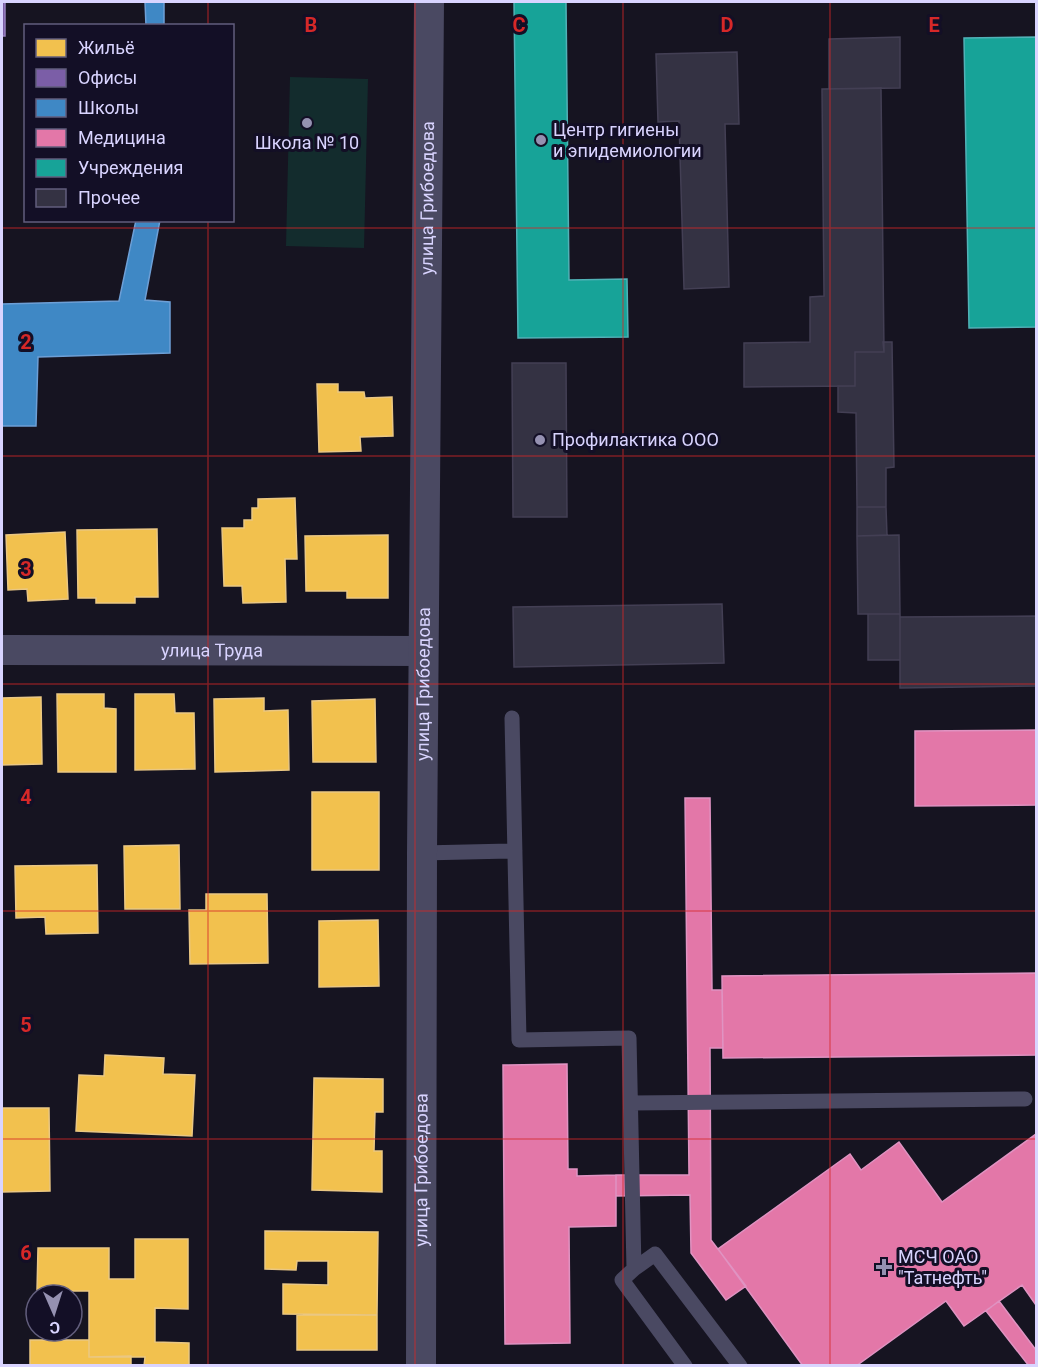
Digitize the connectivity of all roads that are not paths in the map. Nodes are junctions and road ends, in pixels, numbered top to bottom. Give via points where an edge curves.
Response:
1 (429, 2) edge
2 (2, 650) edge
3 (423, 651) junction
4 (512, 718) dead end
5 (515, 851) junction
6 (422, 854) junction
7 (1025, 1099) dead end
8 (631, 1103) junction
9 (634, 1269) junction
10 (421, 1365) edge
11 (685, 1365) edge
12 (740, 1365) edge

1 - 3 street, улица Грибоедова
2 - 3 street, улица Труда
3 - 6 street, улица Грибоедова
4 - 5 lane
5 - 6 lane
5 - 8 lane via 519,1040 629,1038
6 - 10 street, улица Грибоедова
7 - 8 lane
8 - 9 lane
9 - 11 lane via 622,1280
9 - 12 lane via 655,1254

